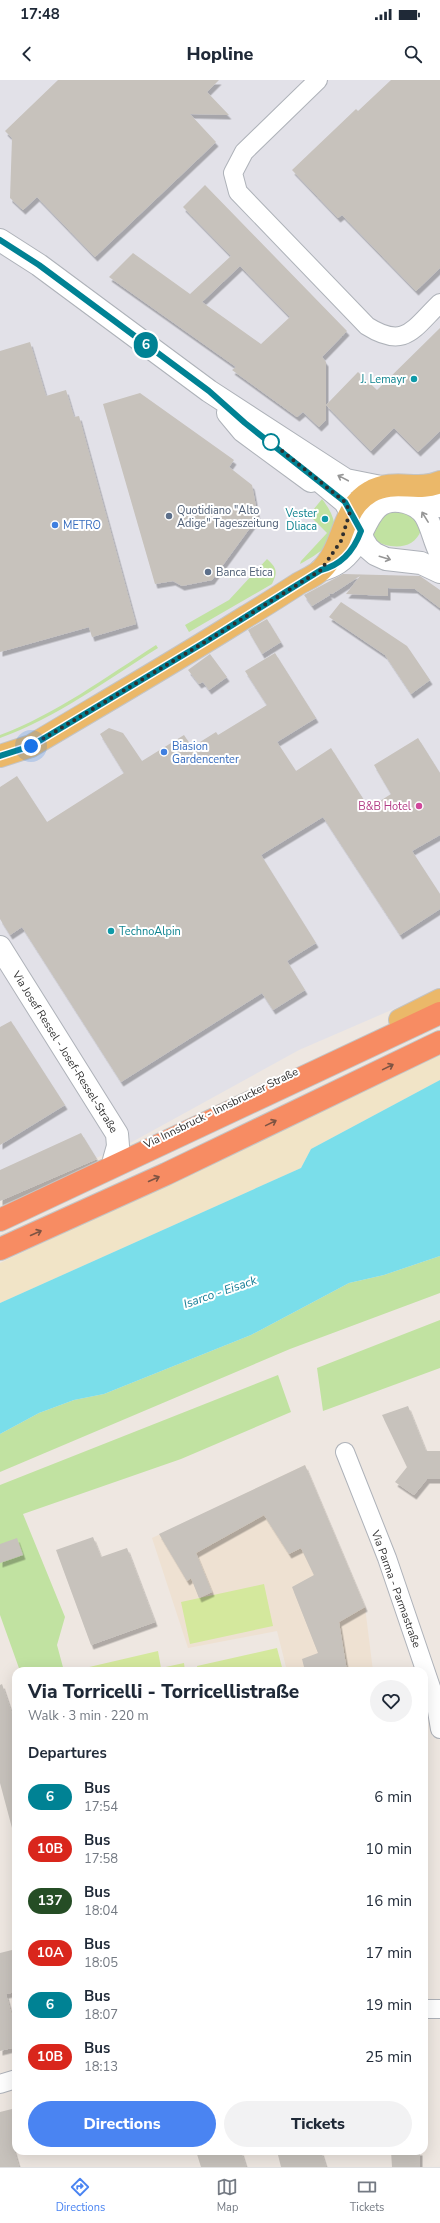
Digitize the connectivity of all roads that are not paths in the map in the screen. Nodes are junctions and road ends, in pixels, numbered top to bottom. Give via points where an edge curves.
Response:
1 (318, 80) edge
2 (0, 240) edge
3 (440, 303) edge
4 (209, 391) junction
5 (430, 484) edge
6 (380, 487) junction
7 (440, 506) edge
8 (352, 525) junction
9 (440, 552) edge
10 (440, 572) edge
11 (0, 756) edge
12 (0, 947) edge
13 (440, 1000) edge
14 (440, 1013) edge
15 (440, 1042) edge
16 (114, 1160) junction
17 (0, 1212) edge
18 (0, 1220) edge
19 (0, 1249) edge
20 (345, 1452) dead end
21 (424, 1667) edge
22 (428, 1678) edge
23 (440, 1729) edge
24 (428, 2009) edge
25 (440, 2009) edge
26 (12, 2080) edge
27 (0, 2084) edge

1 - 3 street via 244,152 232,173 238,192 367,326 390,338 400,337 410,332
2 - 4 main road via 39,265
6 -> 4 main road via 346,480
4 - 8 main road via 245,423 345,502
5 - 6 main road
5 - 7 main road via 432,494
6 - 8 main road via 362,497
9 -> 8 main road via 425,515 419,508 403,502 394,501 374,510
8 -> 10 main road via 375,554 386,559 421,563
8 - 11 main road via 321,570 31,746
12 - 16 main road, Via Josef Ressel - Josef-Ressel-Straße via 117,1134 118,1146
13 - 16 main road, Via Innsbruck - Innsbrucker Straße
14 - 18 highway
19 -> 15 highway via 166,1174
16 - 17 main road, Via Innsbruck - Innsbrucker Straße
20 - 21 street, Via Parma - Parmastraße via 387,1558
22 - 23 street, Via Parma - Parmastraße via 435,1699
24 - 25 street
26 - 27 street

